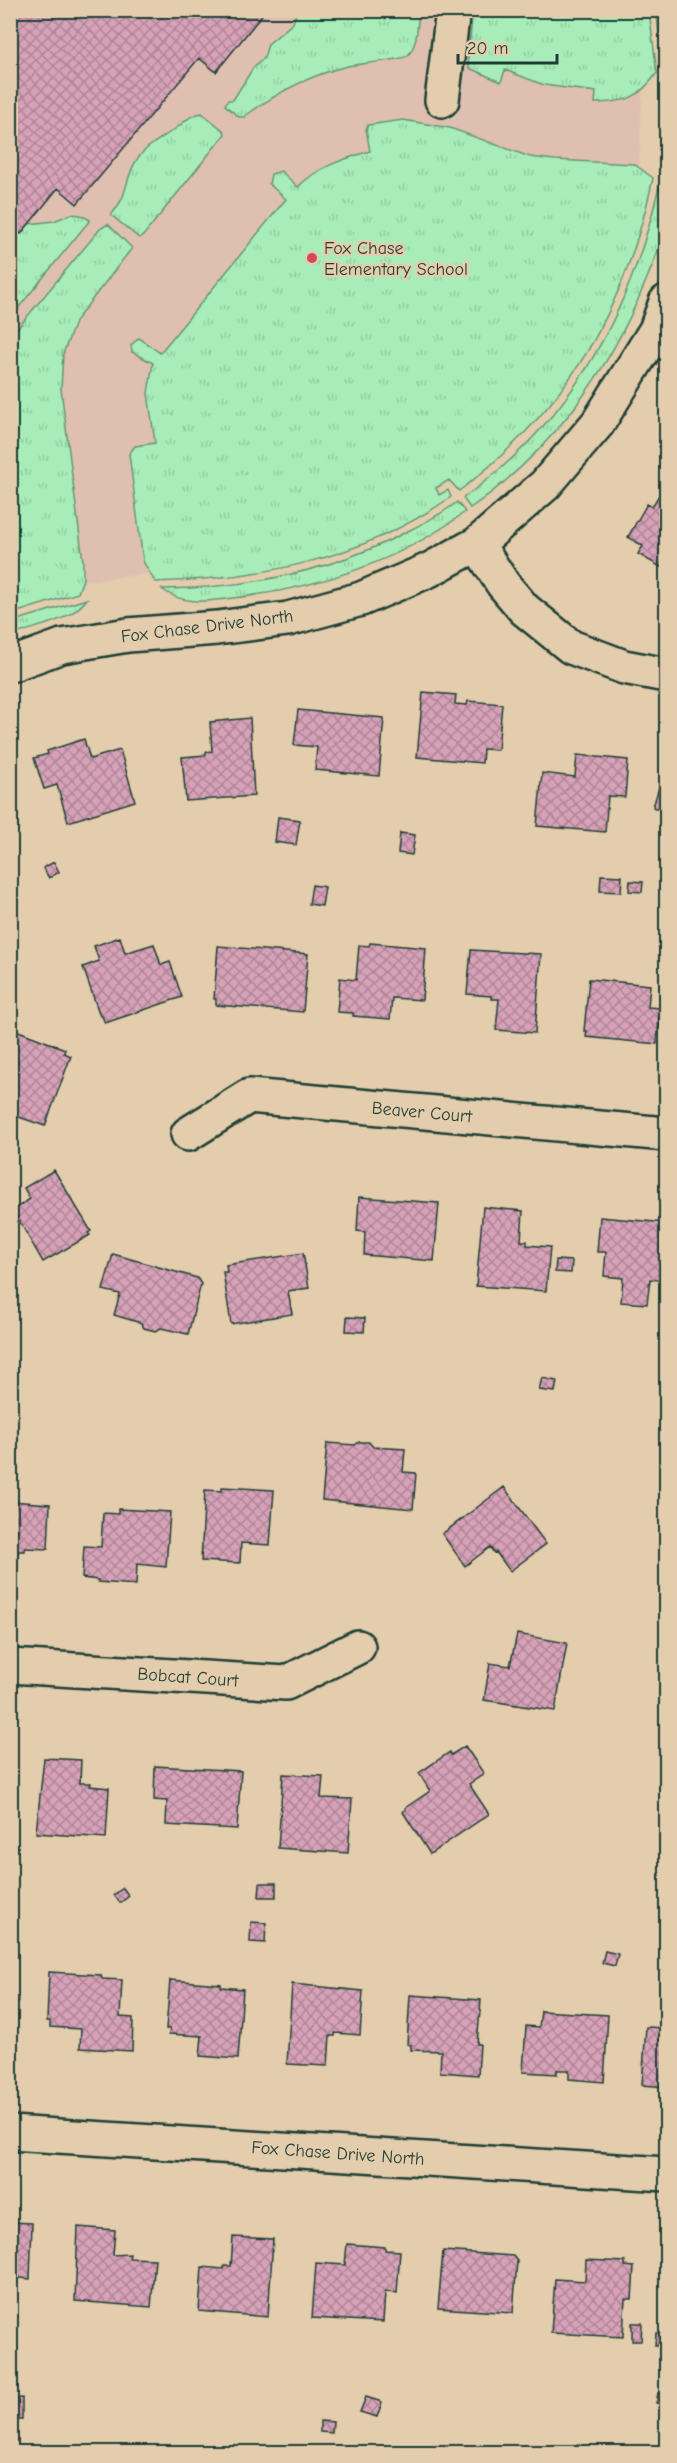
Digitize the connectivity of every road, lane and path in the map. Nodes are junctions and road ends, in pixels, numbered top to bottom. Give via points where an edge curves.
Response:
1 (453, 10) edge
2 (442, 100) dead end
3 (666, 302) edge
4 (477, 544) junction
5 (10, 665) edge
6 (666, 675) edge
7 (188, 1134) dead end
8 (666, 1134) edge
9 (358, 1647) dead end
10 (10, 1666) edge
11 (10, 2133) edge
12 (666, 2174) edge

1 - 2 street
3 - 4 street, Fox Chase Drive North via 656,330 598,423 545,485
4 - 5 street, Fox Chase Drive North via 429,570 361,598 288,618 62,646
4 - 6 street via 524,609 572,647 624,667
7 - 8 street, Beaver Court via 249,1096
9 - 10 street, Bobcat Court via 286,1683
11 - 12 street, Fox Chase Drive North

